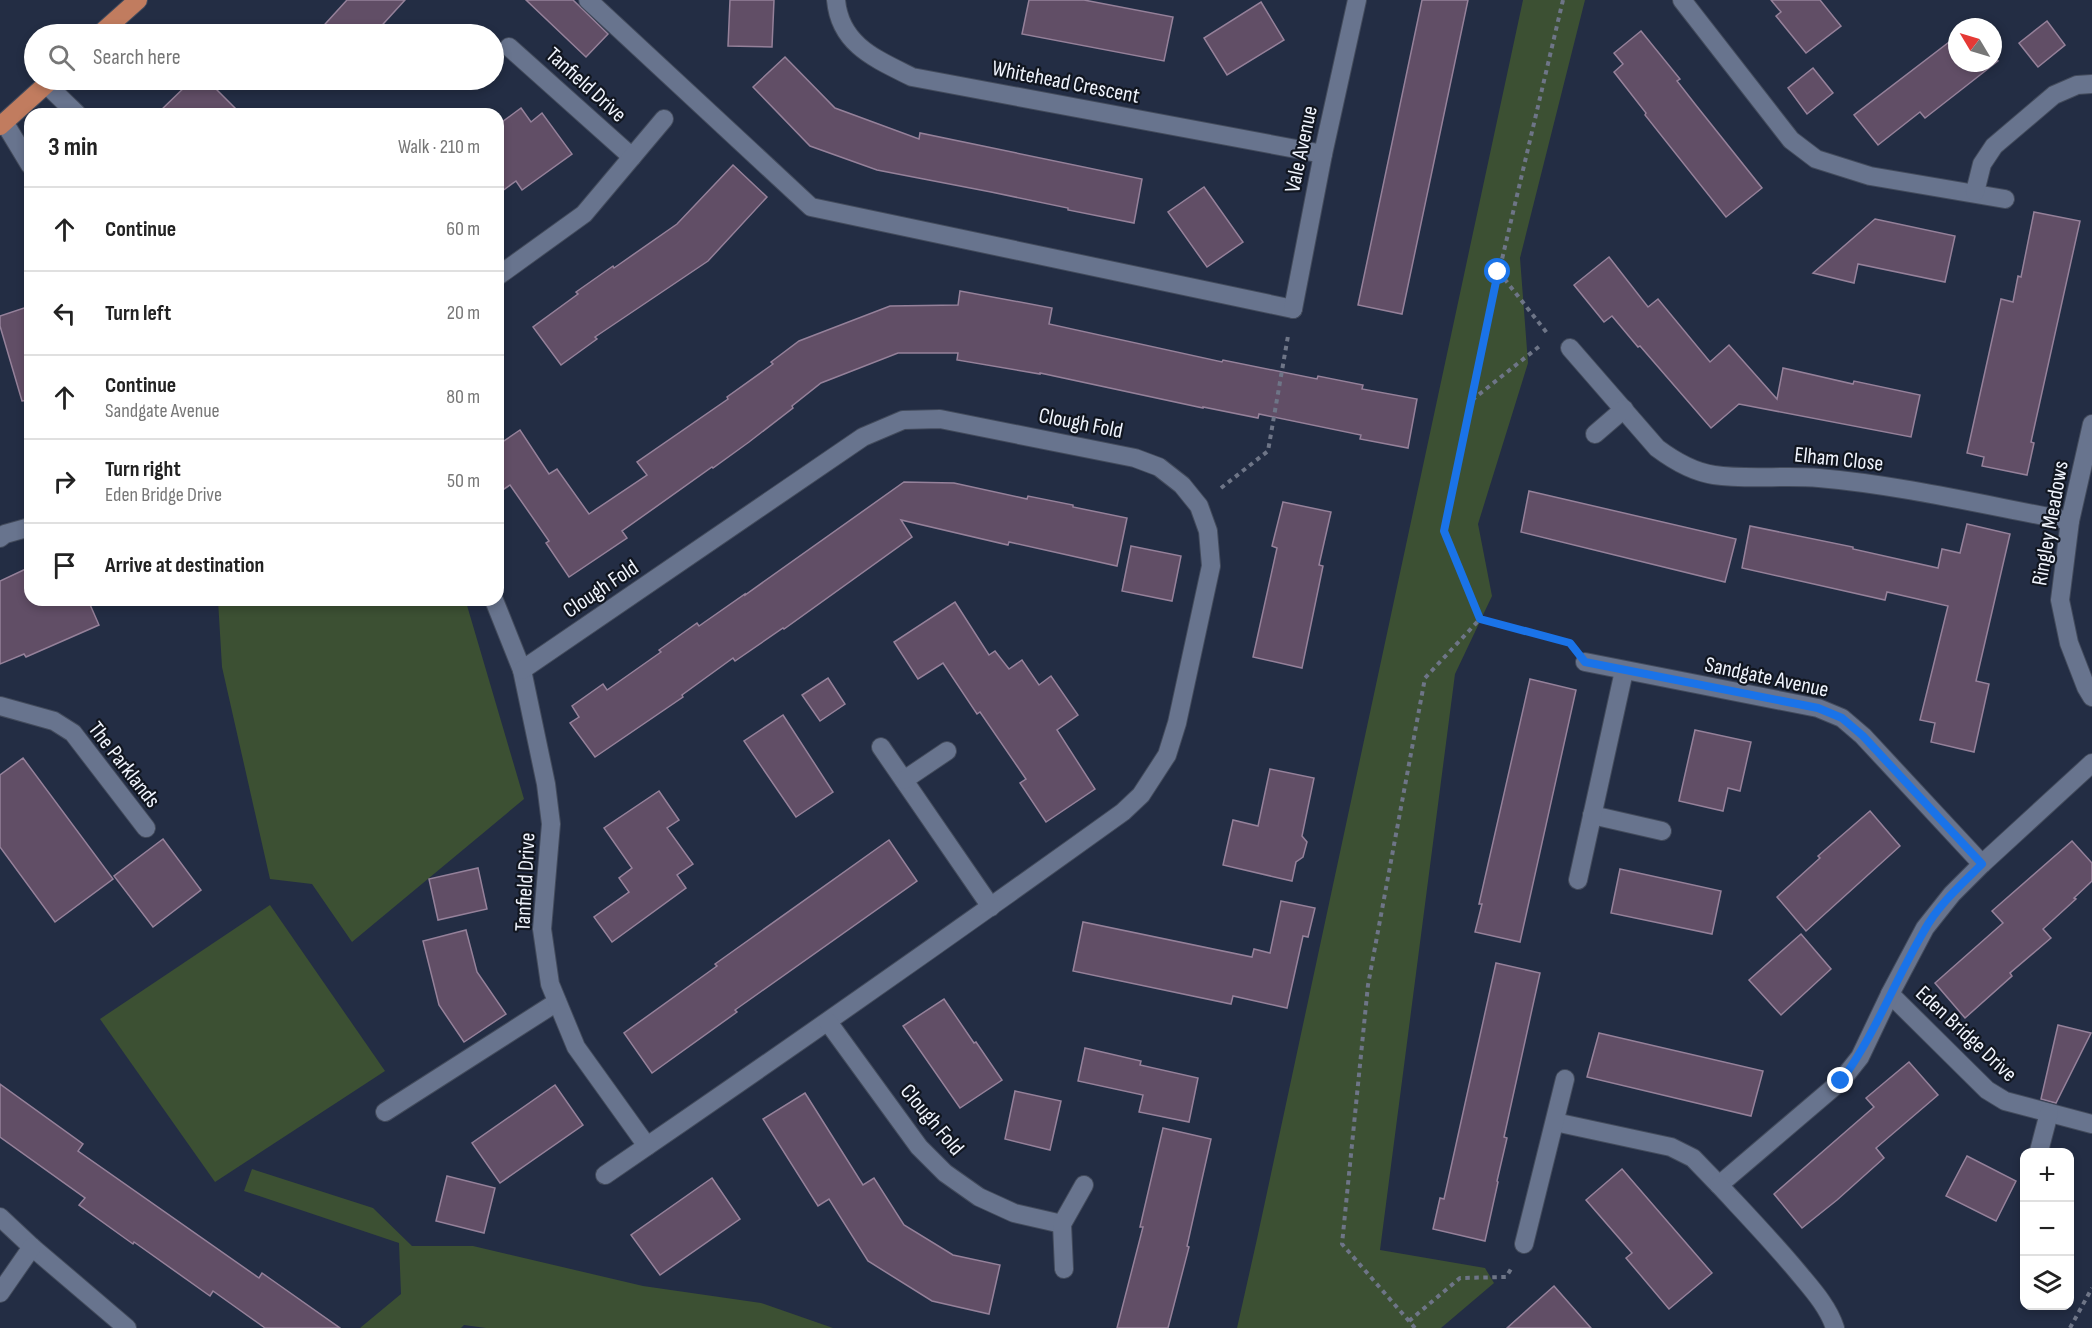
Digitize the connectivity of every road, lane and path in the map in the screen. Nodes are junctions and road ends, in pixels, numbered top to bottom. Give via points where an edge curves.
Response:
1 (138, 0) edge
2 (588, 0) edge
3 (836, 0) edge
4 (1357, 0) edge
5 (1563, 0) edge
6 (1682, 0) edge
7 (111, 24) edge
8 (509, 47) dead end
9 (2092, 84) edge
10 (40, 90) edge
11 (56, 90) edge
12 (72, 108) edge
13 (664, 119) dead end
14 (2, 124) edge
15 (1323, 154) junction
16 (24, 156) edge
17 (632, 157) junction
18 (1975, 192) junction
19 (2005, 199) dead end
20 (504, 272) edge
21 (1498, 272) junction
22 (1293, 309) junction
23 (1551, 337) junction
24 (1570, 348) joint
25 (1471, 401) junction
26 (1624, 409) junction
27 (2092, 424) edge
28 (1594, 434) dead end
29 (1199, 506) junction
30 (2070, 521) junction
31 (24, 529) edge
32 (0, 538) edge
33 (496, 606) edge
34 (1480, 619) junction
35 (1585, 662) joint
36 (522, 670) junction
37 (1624, 671) junction
38 (2092, 697) edge
39 (0, 706) edge
40 (881, 747) dead end
41 (947, 751) dead end
42 (2092, 763) edge
43 (904, 780) junction
44 (1592, 815) junction
45 (146, 828) dead end
46 (1662, 831) dead end
47 (1982, 864) junction
48 (1578, 880) dead end
49 (991, 907) junction
50 (1890, 994) junction
51 (557, 1002) junction
52 (828, 1022) junction
53 (1565, 1079) dead end
54 (385, 1112) dead end
55 (2049, 1113) junction
56 (1555, 1122) junction
57 (2092, 1124) edge
58 (647, 1146) junction
59 (2040, 1148) edge
60 (605, 1175) dead end
61 (1084, 1185) dead end
62 (1719, 1185) junction
63 (0, 1217) edge
64 (1062, 1224) junction
65 (1524, 1244) joint
66 (32, 1247) junction
67 (1064, 1269) dead end
68 (2092, 1288) edge
69 (0, 1293) edge
70 (1409, 1322) junction
71 (127, 1328) edge
72 (1415, 1328) edge
73 (1835, 1328) edge
74 (2070, 1328) edge

1 - 7 main road
2 - 22 street via 811,207
3 - 15 street, Whitehead Crescent via 844,31 872,56 912,76
4 - 15 street, Vale Avenue
5 - 21 path
6 - 18 street via 1791,140 1816,159 1870,176
8 - 17 street, Tanfield Drive
9 - 18 street via 2077,85 2054,95 1994,146 1982,164
10 - 14 main road
11 - 12 street
13 - 17 street, Tanfield Drive
14 - 16 street
15 - 22 street, Vale Avenue
17 - 20 street, Tanfield Drive via 584,214
18 - 19 street
21 - 23 path
21 - 25 path
22 - 29 path via 1268,451
23 - 24 path
23 - 25 path
24 - 26 street, Elham Close
25 - 34 path via 1444,531
26 - 28 street
26 - 30 street, Elham Close via 1671,459 1713,475 1818,477 1866,483
27 - 30 street, Ringley Meadows
29 - 36 street, Clough Fold via 1182,485 1159,467 1135,458 940,419 903,420 863,437
29 - 49 street, Clough Fold via 1208,531 1211,566 1167,755 1141,795 1123,812
30 - 38 street, Ringley Meadows via 2060,600 2069,643
31 - 32 street
33 - 36 street, Tanfield Drive
34 - 35 path via 1570,643
34 - 70 path via 1425,678 1365,1008 1342,1244
35 - 37 street, Sandgate Avenue
36 - 51 street, Tanfield Drive via 551,824 542,929 550,984
37 - 44 street
37 - 47 street, Sandgate Avenue via 1818,708 1842,718
39 - 45 street, The Parklands via 54,721 73,733
40 - 43 street
41 - 43 street
42 - 47 street, Eden Bridge Drive
43 - 49 street
44 - 46 street
44 - 48 street
47 - 50 street, Eden Bridge Drive via 1925,928
49 - 52 street, Clough Fold
50 - 55 street, Eden Bridge Drive via 1988,1090 2005,1101
50 - 62 street, Eden Bridge Drive via 1860,1057 1841,1081
51 - 54 street
51 - 58 street, Tanfield Drive via 576,1047
52 - 58 street, Clough Fold
52 - 64 street, Clough Fold via 919,1148 945,1173 979,1197 1014,1214
53 - 56 street
55 - 57 street, Eden Bridge Drive
55 - 59 street
56 - 62 street via 1671,1147 1693,1158
56 - 65 street
58 - 60 street, Clough Fold
61 - 64 street
62 - 73 street via 1813,1290
63 - 66 street
64 - 67 street
65 - 70 path via 1506,1277 1461,1278
66 - 69 street
66 - 71 street
68 - 74 path
70 - 72 path

